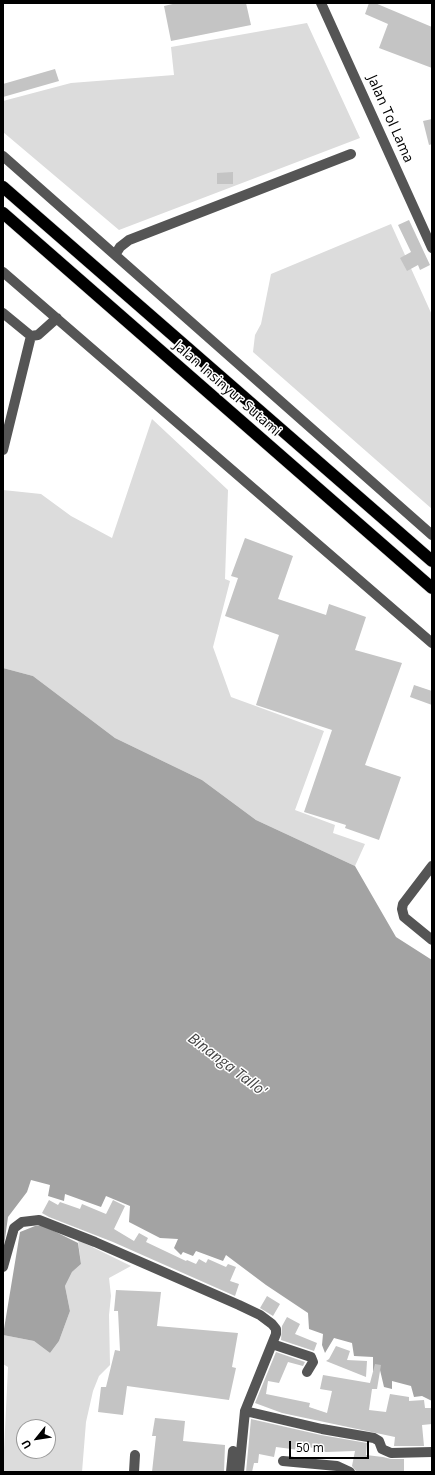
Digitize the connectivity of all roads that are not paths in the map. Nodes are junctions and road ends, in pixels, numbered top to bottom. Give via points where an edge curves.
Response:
1 (321, 3) edge
2 (351, 154) dead end
3 (3, 156) edge
4 (3, 187) edge
5 (3, 213) edge
6 (432, 248) edge
7 (115, 255) junction
8 (3, 272) edge
9 (3, 314) edge
10 (57, 318) junction
11 (31, 336) junction
12 (3, 450) edge
13 (432, 535) edge
14 (432, 561) edge
15 (432, 588) edge
16 (432, 644) edge
17 (432, 866) edge
18 (432, 940) edge
19 (3, 1267) edge
20 (272, 1344) junction
21 (307, 1372) dead end
22 (245, 1411) junction
23 (233, 1451) dead end
24 (432, 1452) edge
25 (135, 1455) dead end
26 (283, 1461) dead end
27 (134, 1472) edge
28 (231, 1472) edge
29 (239, 1472) edge
30 (350, 1472) edge

1 - 6 street, Jalan Tol Lama
2 - 7 street via 129,240
3 - 7 street
4 - 14 highway, Jalan Insinyur Sutami
5 - 15 highway, Jalan Insinyur Sutami
7 - 13 street
8 - 10 street
9 - 11 street
10 - 11 street via 38,335
10 - 16 street
11 - 12 street
17 - 18 street via 403,904 402,909 404,917
19 - 20 street via 14,1228 22,1222 43,1220 260,1315 276,1329
20 - 21 street via 311,1357 313,1362
20 - 22 street
22 - 24 street via 322,1430 374,1438 382,1449 391,1453
22 - 29 street
23 - 28 street
25 - 27 street
26 - 30 street via 342,1467

